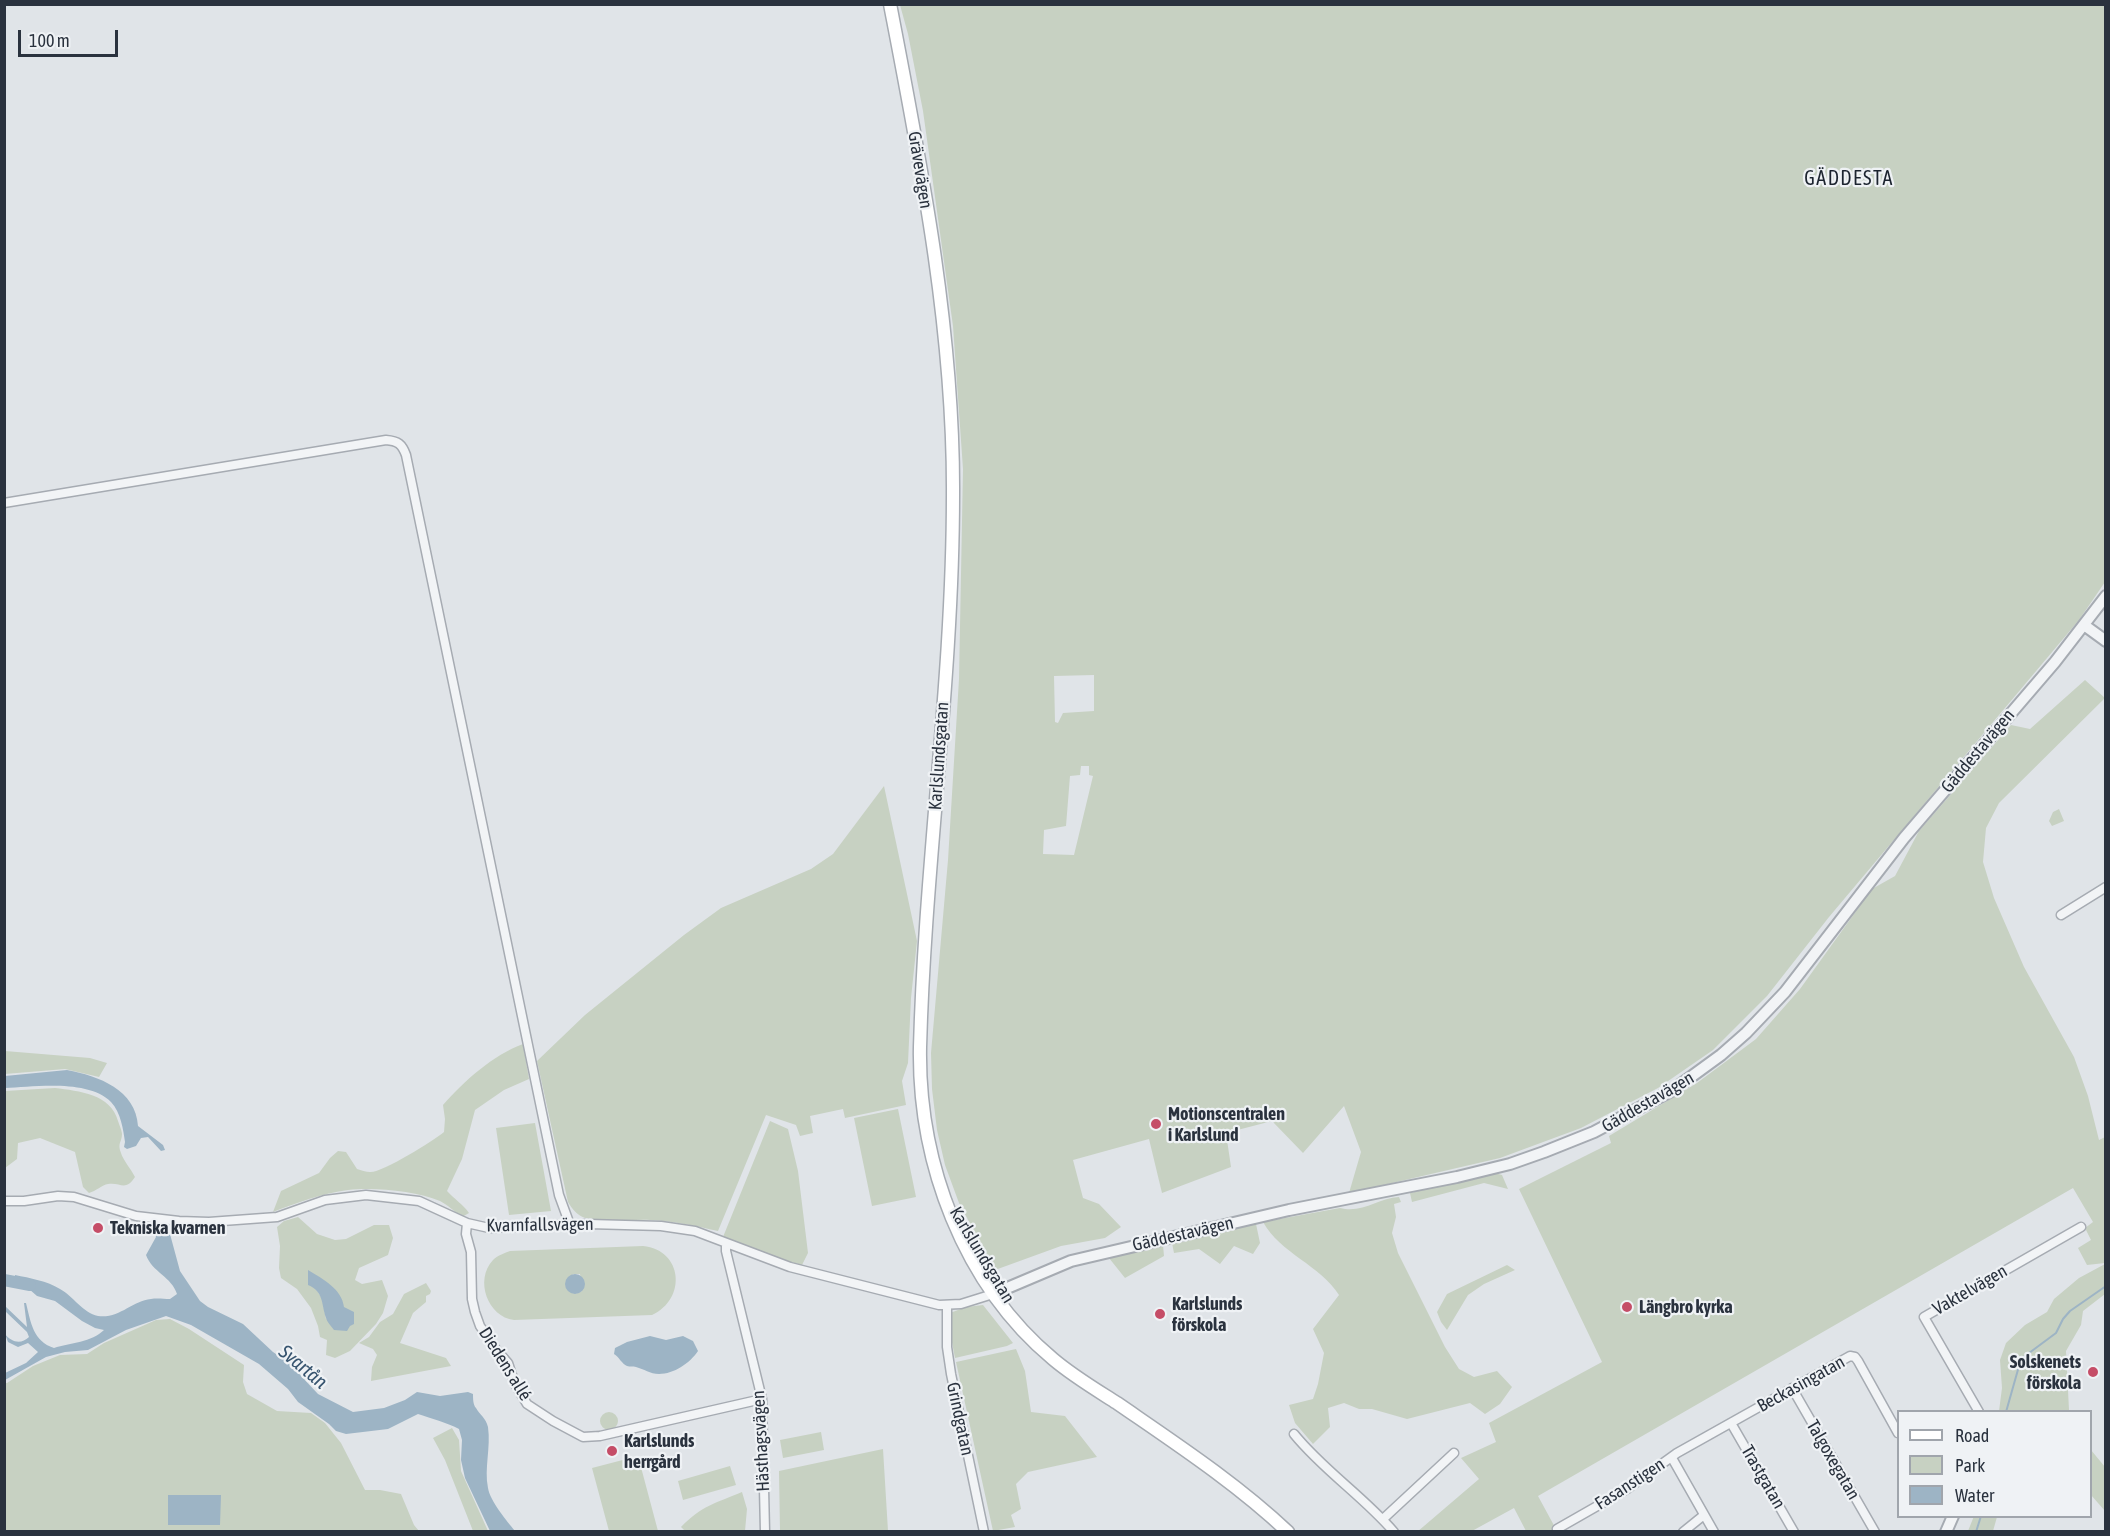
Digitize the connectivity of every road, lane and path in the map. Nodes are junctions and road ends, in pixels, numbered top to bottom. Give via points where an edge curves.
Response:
1 (890, 4) edge
2 (944, 336) joint
3 (4, 503) edge
4 (2106, 596) edge
5 (2084, 625) junction
6 (2106, 641) edge
7 (2106, 887) edge
8 (2061, 915) dead end
9 (4, 1201) edge
10 (467, 1222) junction
11 (570, 1225) junction
12 (2080, 1227) dead end
13 (726, 1243) junction
14 (996, 1292) junction
15 (947, 1306) junction
16 (1792, 1388) junction
17 (762, 1399) junction
18 (1978, 1410) edge
19 (1731, 1423) junction
20 (1897, 1430) edge
21 (1293, 1434) dead end
22 (1454, 1452) dead end
23 (1672, 1458) junction
24 (1704, 1515) junction
25 (1952, 1518) edge
26 (1383, 1519) junction
27 (1557, 1528) dead end
28 (765, 1532) edge
29 (984, 1532) edge
30 (1288, 1532) edge
31 (1394, 1532) edge
32 (1683, 1532) edge
33 (1714, 1532) edge
34 (1794, 1532) edge
35 (1875, 1532) edge
36 (1946, 1532) edge

1 - 2 main road, Grävevägen via 925,200
2 - 14 main road, Karlslundsgatan via 950,407 952,544 920,1065 922,1104 938,1176
3 - 11 street via 386,440 401,444 559,1195
4 - 5 street, Gäddestavägen
5 - 6 street
5 - 14 street, Gäddestavägen via 1904,838 1765,1014 1721,1055 1656,1101 1594,1132 1510,1164 1124,1248 1058,1265
7 - 8 street
9 - 10 street, Kvarnfallsvägen via 74,1197 136,1216 209,1222 277,1216 325,1200 366,1195 419,1201
10 - 11 street, Kvarnfallsvägen via 496,1228
10 - 17 street, Diedens allé via 472,1299 480,1326 508,1363 527,1404 553,1421 583,1437 600,1436
11 - 13 street, Kvarnfallsvägen via 661,1226 695,1231
12 - 18 street, Vaktelvägen via 1924,1317
13 - 15 street, Kvarnfallsvägen via 790,1267
13 - 17 street, Hästhagsvägen
14 - 15 street, Kvarnfallsvägen
14 - 30 main road, Karlslundsgatan via 1034,1332 1114,1402 1223,1479
15 - 29 street, Grindgatan via 951,1374
16 - 19 street, Beckasingatan
16 - 20 street, Beckasingatan via 1845,1358 1855,1357
16 - 35 street, Talgoxegatan
17 - 28 street, Hästhagsvägen
19 - 23 street, Beckasingatan
19 - 34 street, Trastgatan
21 - 26 street via 1316,1460
22 - 26 street
23 - 24 street
23 - 27 street, Fasanstigen
24 - 32 street
24 - 33 street
25 - 36 street
26 - 31 street

